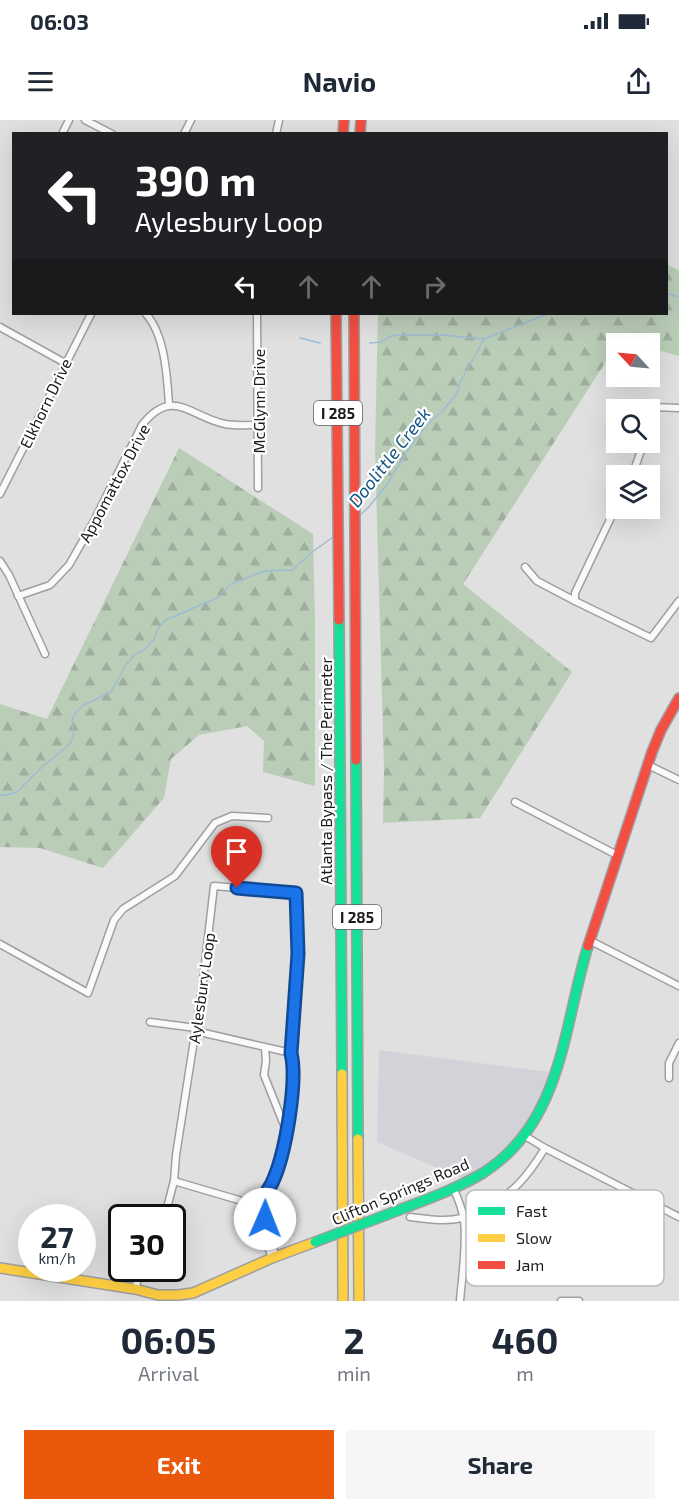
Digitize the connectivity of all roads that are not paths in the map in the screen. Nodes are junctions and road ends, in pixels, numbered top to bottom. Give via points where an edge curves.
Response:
1 (86, 120) edge
2 (108, 132) edge
3 (90, 315) edge
4 (147, 315) edge
5 (257, 315) edge
6 (336, 315) edge
7 (354, 315) edge
8 (0, 327) edge
9 (65, 363) junction
10 (169, 404) junction
11 (660, 407) edge
12 (679, 408) edge
13 (258, 425) junction
14 (258, 488) dead end
15 (0, 494) edge
16 (610, 519) edge
17 (0, 561) edge
18 (525, 567) dead end
19 (18, 596) junction
20 (575, 601) junction
21 (679, 601) edge
22 (45, 654) dead end
23 (679, 698) edge
24 (648, 765) junction
25 (679, 780) edge
26 (515, 802) dead end
27 (268, 818) dead end
28 (616, 855) junction
29 (589, 940) junction
30 (0, 944) edge
31 (679, 986) edge
32 (150, 1022) dead end
33 (196, 1028) junction
34 (679, 1043) edge
35 (265, 1048) junction
36 (291, 1053) junction
37 (669, 1078) dead end
38 (286, 1131) junction
39 (525, 1136) junction
40 (545, 1148) junction
41 (174, 1181) junction
42 (453, 1188) junction
43 (513, 1190) edge
44 (628, 1190) edge
45 (262, 1200) junction
46 (249, 1203) junction
47 (168, 1204) edge
48 (664, 1208) edge
49 (679, 1216) edge
50 (410, 1217) dead end
51 (464, 1218) junction
52 (268, 1220) junction
53 (255, 1224) junction
54 (274, 1257) junction
55 (0, 1268) edge
56 (137, 1282) edge
57 (135, 1289) junction
58 (343, 1301) edge
59 (359, 1301) edge
60 (460, 1301) edge
61 (561, 1301) edge
62 (579, 1301) edge

1 - 2 street
3 - 9 street, Elkhorn Drive
4 - 10 street via 159,336
5 - 13 street, McGlynn Drive
6 - 58 main road, Atlanta Bypass / The Perimeter / I 285
7 - 59 main road, Atlanta Bypass / The Perimeter / I 285
8 - 9 street
9 - 15 street, Elkhorn Drive
10 - 13 street via 226,424
10 - 19 street, Appomattox Drive via 151,414 142,425 69,565 50,585
11 - 12 street
13 - 14 street, McGlynn Drive
16 - 20 street via 575,593
17 - 19 street
18 - 20 street via 537,581
19 - 22 street
20 - 21 street via 651,638
23 - 24 main road, Clifton Springs Road
24 - 25 street
24 - 28 main road, Clifton Springs Road
26 - 28 street
27 - 30 street via 232,816 215,824 175,876 123,909 114,920 88,993
28 - 29 main road, Clifton Springs Road
29 - 31 street
29 - 39 main road, Clifton Springs Road via 559,1064 540,1112
32 - 33 street
33 - 35 street via 204,1034
33 - 36 street, Aylesbury Loop via 214,886 296,893 298,954
33 - 41 street, Aylesbury Loop
34 - 37 street via 669,1063
35 - 36 street
35 - 38 street via 264,1075
36 - 38 street, Aylesbury Loop via 291,1102
38 - 45 street, Aylesbury Loop via 276,1173
39 - 40 street
39 - 42 main road, Clifton Springs Road via 494,1165
40 - 43 street
40 - 44 street
41 - 46 street
41 - 47 street, Aylesbury Loop
42 - 51 street
42 - 54 main road, Clifton Springs Road, bridge
45 - 46 street
45 - 52 street
46 - 53 street
48 - 49 street
50 - 51 street
51 - 60 street
52 - 53 street via 260,1219
52 - 54 street
53 - 54 street via 259,1238
54 - 57 main road, Clifton Springs Road via 193,1293 158,1295
55 - 57 main road, Clifton Springs Road
56 - 57 street
61 - 62 street

